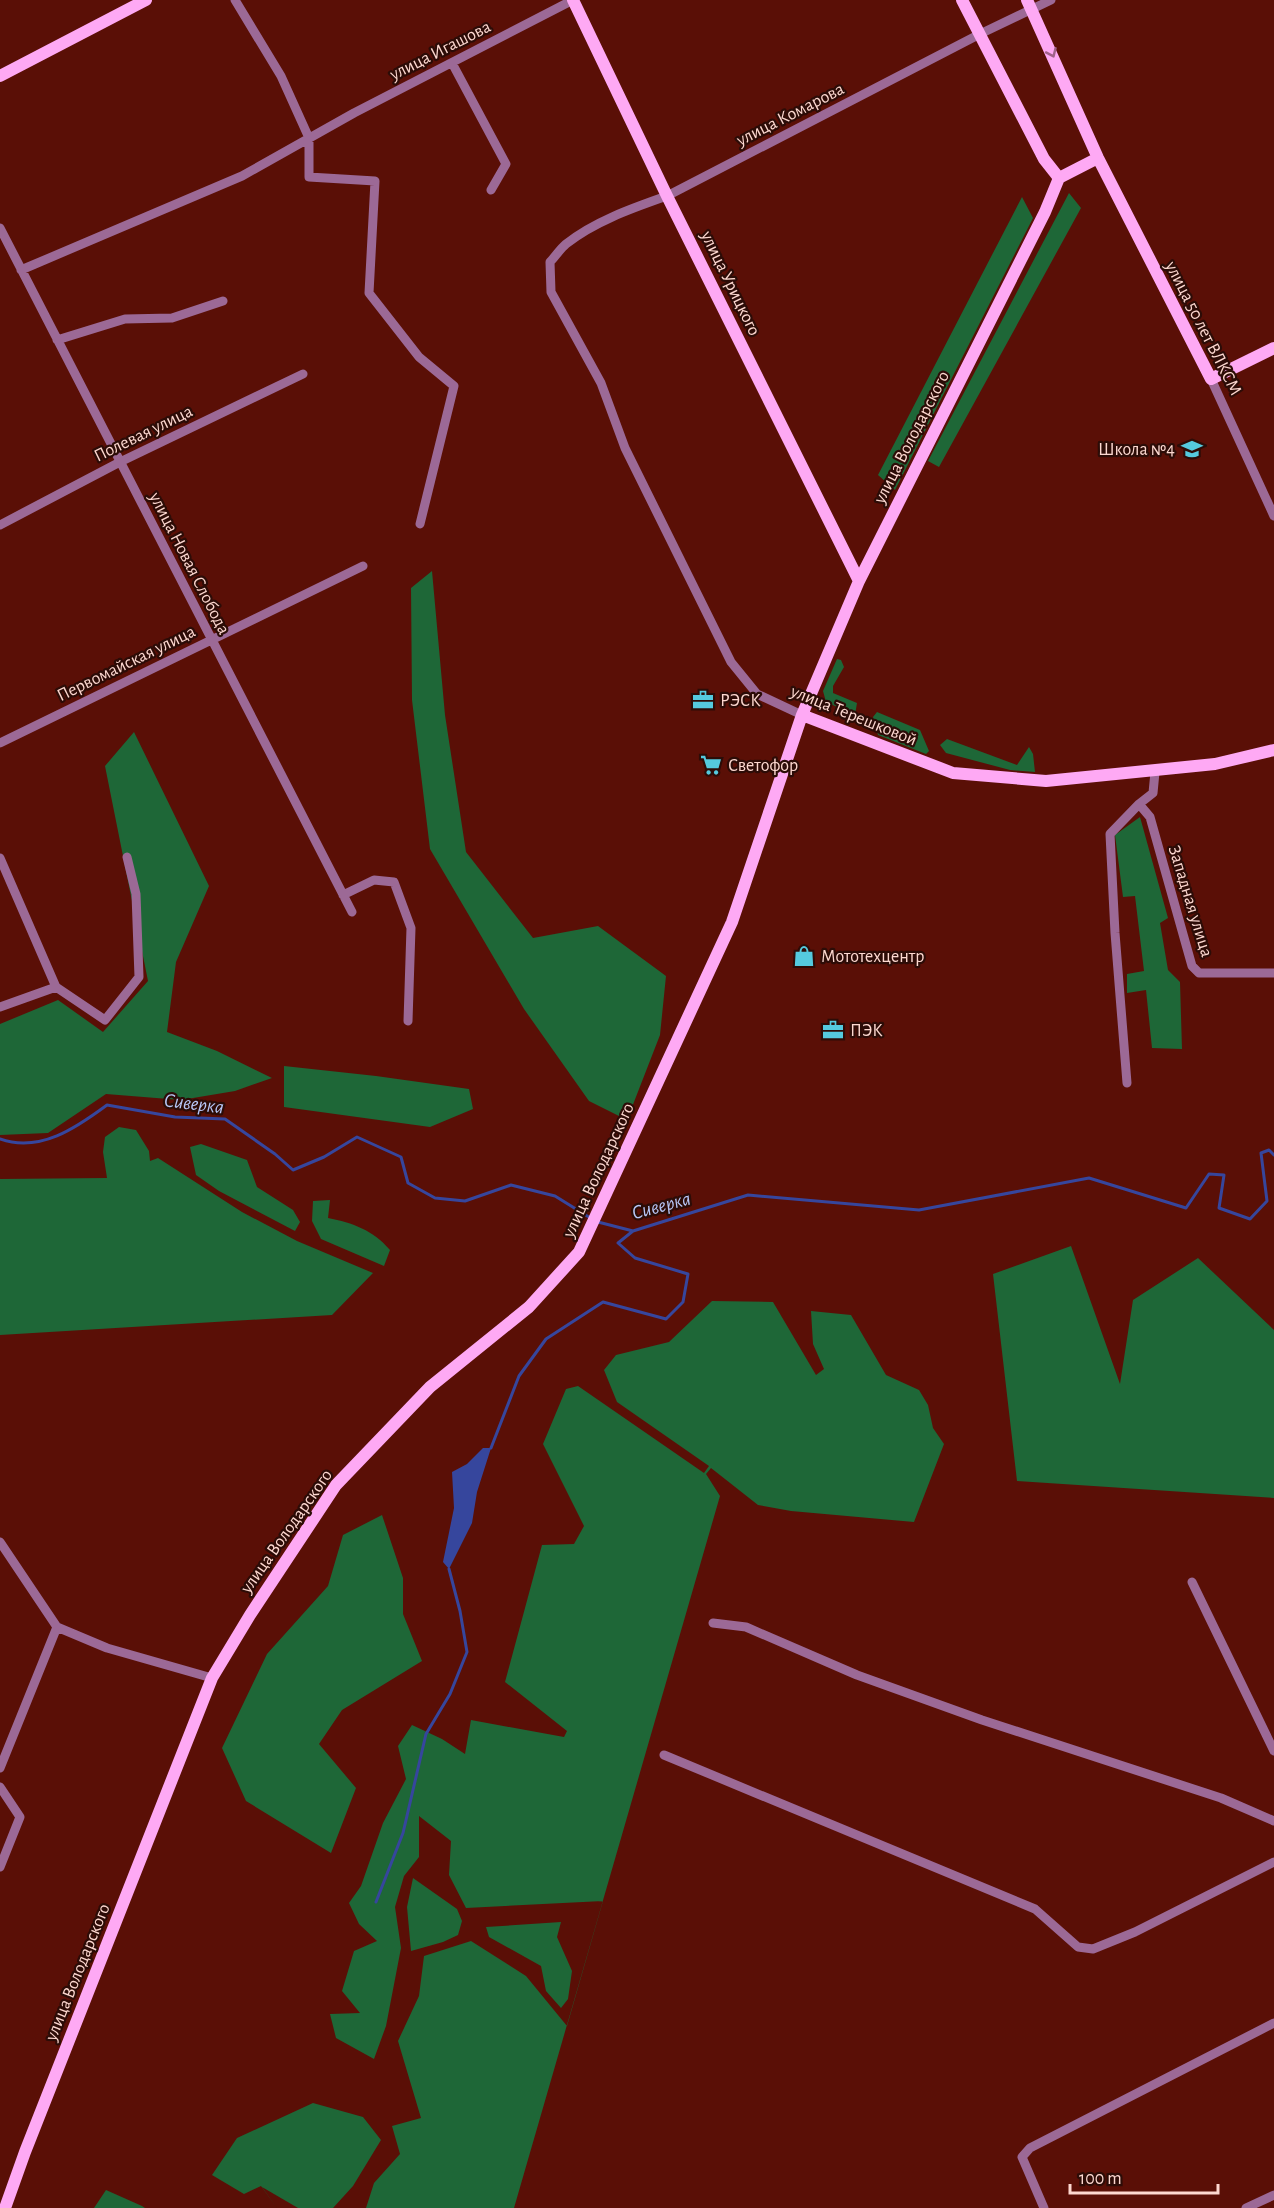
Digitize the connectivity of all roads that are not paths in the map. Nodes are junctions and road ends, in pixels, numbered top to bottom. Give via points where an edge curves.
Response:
1 (146, 0) edge
2 (235, 0) edge
3 (573, 0) edge
4 (962, 0) edge
5 (1051, 0) edge
6 (1030, 5) edge
7 (980, 34) junction
8 (452, 63) junction
9 (0, 76) edge
10 (309, 138) junction
11 (1098, 158) junction
12 (1059, 178) junction
13 (491, 190) dead end
14 (667, 196) junction
15 (0, 228) edge
16 (550, 262) joint
17 (21, 270) junction
18 (223, 301) dead end
19 (57, 340) junction
20 (1274, 348) edge
21 (303, 374) dead end
22 (1211, 379) junction
23 (120, 462) junction
24 (1274, 516) edge
25 (420, 524) dead end
26 (0, 525) edge
27 (363, 566) dead end
28 (859, 581) junction
29 (211, 640) junction
30 (802, 715) junction
31 (0, 743) edge
32 (1274, 750) edge
33 (1155, 772) junction
34 (1139, 804) junction
35 (127, 856) dead end
36 (0, 858) edge
37 (10, 878) junction
38 (0, 883) edge
39 (343, 895) junction
40 (352, 912) dead end
41 (1274, 973) edge
42 (56, 987) junction
43 (0, 1007) edge
44 (408, 1021) dead end
45 (1127, 1083) dead end
46 (0, 1542) edge
47 (1192, 1582) dead end
48 (713, 1623) dead end
49 (57, 1627) junction
50 (212, 1678) junction
51 (1274, 1751) edge
52 (664, 1755) dead end
53 (0, 1768) edge
54 (0, 1787) edge
55 (1274, 1821) edge
56 (1274, 1862) edge
57 (0, 1867) edge
58 (1274, 2024) edge
59 (1274, 2195) edge
60 (5, 2208) edge
61 (1044, 2208) edge
62 (1246, 2208) edge

1 - 9 main road
2 - 10 street via 281,76
3 - 8 street, улица Игашова
3 - 14 main road, улица Урицкого
4 - 7 main road
5 - 6 street, улица Комарова
6 - 7 street, улица Комарова
6 -> 11 main road, улица 50 лет ВЛКСМ
7 - 12 main road via 1044,159
7 - 14 street, улица Комарова
8 - 10 street, улица Игашова
8 - 13 street via 506,164
10 - 17 street, улица Игашова via 242,176
10 - 25 street via 309,177 375,181 369,293 420,357 454,386
11 - 12 main road
11 - 22 main road, улица 50 лет ВЛКСМ
12 - 28 main road, улица Володарского
14 - 16 street, улица Комарова via 591,228 564,245
14 - 28 main road, улица Урицкого
15 - 17 street, улица Новая Слобода
16 - 30 street, улица Терешковой via 551,292 601,383 625,448 731,662 757,694
17 - 19 street, улица Новая Слобода
18 - 19 street via 172,318 125,319
19 - 23 street, улица Новая Слобода
20 - 22 main road
21 - 23 street, Полевая улица
22 - 24 street, улица 50 лет ВЛКСМ
23 - 26 street, Полевая улица
23 - 29 street, улица Новая Слобода
27 - 29 street, Первомайская улица
28 - 30 main road, улица Володарского
29 - 31 street, Первомайская улица
29 - 39 street, улица Новая Слобода
30 - 33 main road, улица Терешковой via 953,773 1046,782
30 - 50 main road, улица Володарского via 732,922 579,1252 529,1307 430,1387 336,1485
32 - 33 main road, улица Терешковой via 1215,764
33 - 34 street via 1153,793
34 - 41 street, Западная улица via 1150,817 1192,966 1199,973
34 - 45 street via 1110,834
35 - 42 street via 136,894 139,977 105,1020
36 - 37 street
37 - 38 street
37 - 42 street
39 - 40 street, улица Новая Слобода
39 - 44 street via 374,880 394,882 411,928
42 - 43 street
46 - 49 street
47 - 51 street
48 - 55 street via 746,1627 857,1675 1221,1798
49 - 50 street via 107,1648
49 - 53 street
50 - 60 main road, улица Володарского
52 - 56 street via 1035,1909 1078,1947 1093,1949 1135,1932
54 - 57 street via 20,1817
58 - 61 street via 1030,2148 1022,2157
59 - 62 street

